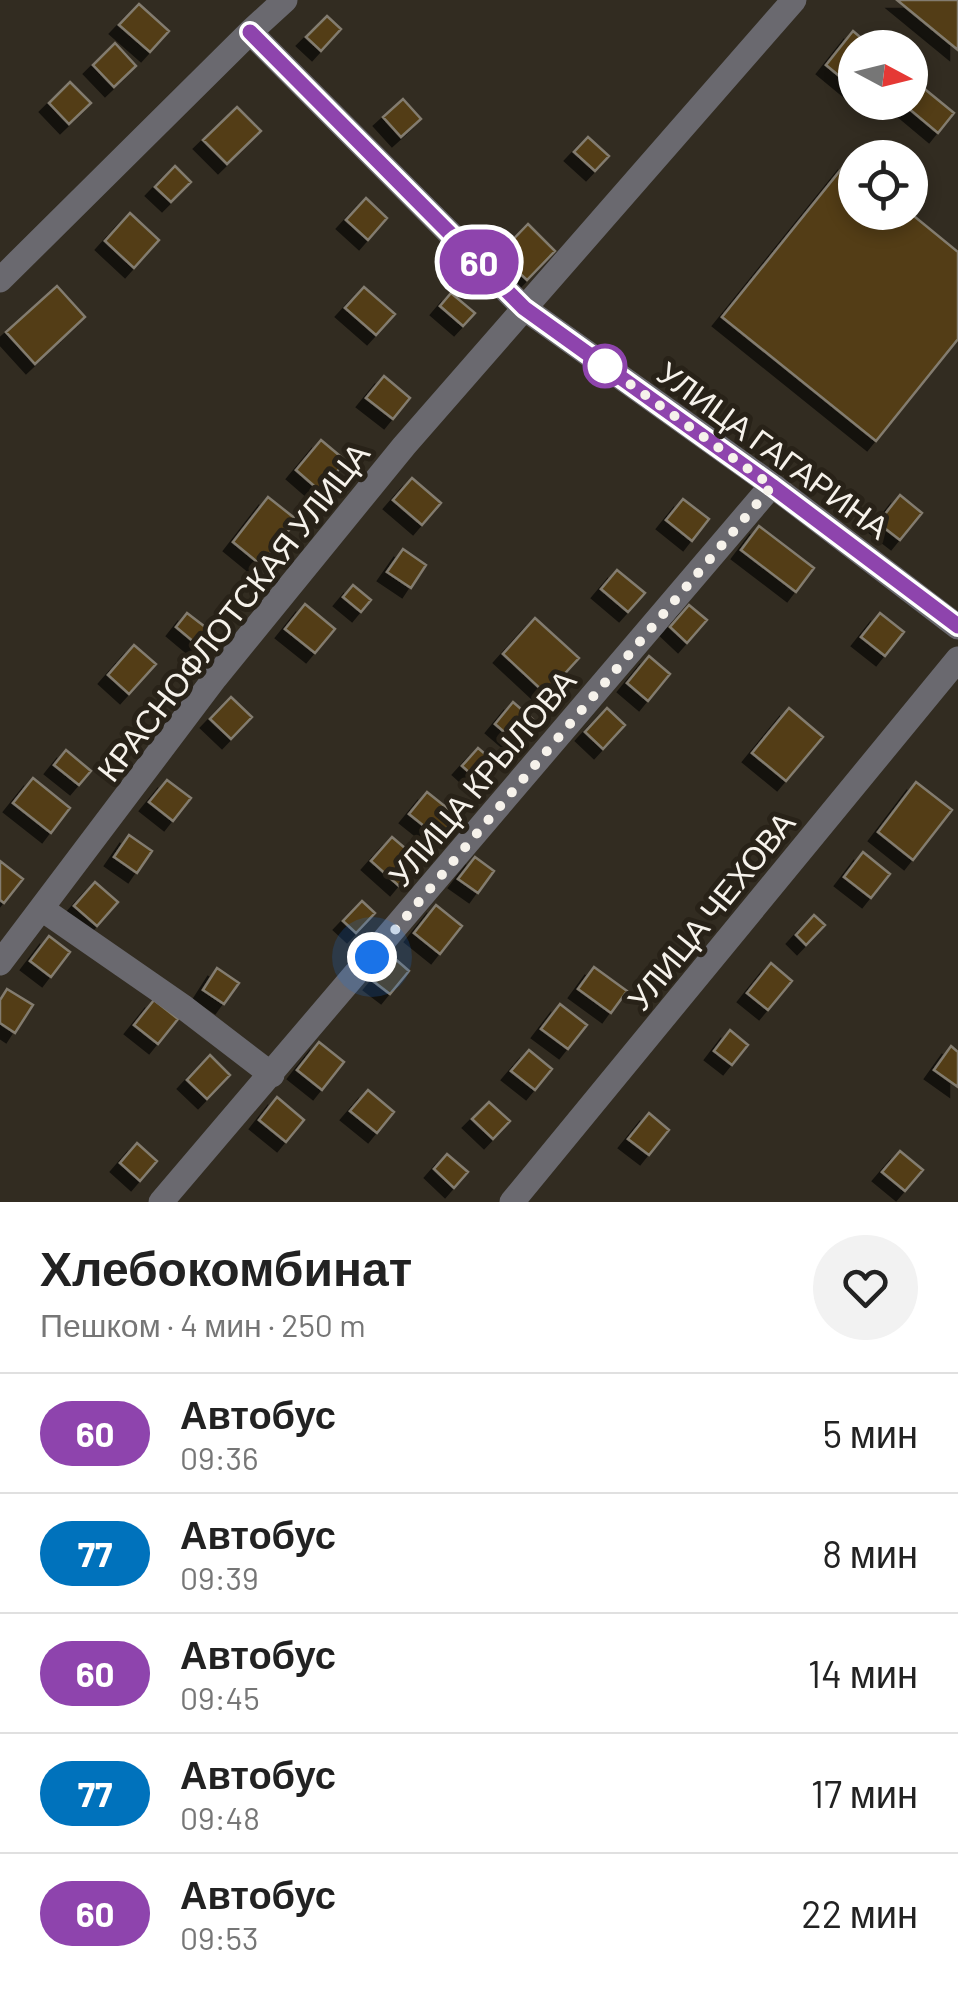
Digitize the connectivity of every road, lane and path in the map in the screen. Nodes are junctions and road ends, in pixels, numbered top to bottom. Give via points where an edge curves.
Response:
1 (285, 0) edge
2 (794, 0) edge
3 (250, 32) junction
4 (0, 280) edge
5 (524, 308) junction
6 (772, 486) junction
7 (958, 626) edge
8 (958, 658) edge
9 (42, 909) junction
10 (9, 932) edge
11 (0, 963) edge
12 (272, 1075) junction
13 (161, 1202) edge
14 (512, 1202) edge

1 - 3 street
2 - 5 street, КРАСНОФЛОТСКАЯ УЛИЦА
3 - 4 street
3 - 5 street, УЛИЦА ГАГАРИНА
5 - 6 street, УЛИЦА ГАГАРИНА
5 - 9 street, КРАСНОФЛОТСКАЯ УЛИЦА via 215,678
6 - 7 street, УЛИЦА ГАГАРИНА
6 - 12 street, УЛИЦА КРЫЛОВА
8 - 14 street, УЛИЦА ЧЕХОВА
9 - 10 street, КРАСНОФЛОТСКАЯ УЛИЦА
9 - 12 street
10 - 11 street, КРАСНОФЛОТСКАЯ УЛИЦА
12 - 13 street, УЛИЦА КРЫЛОВА

